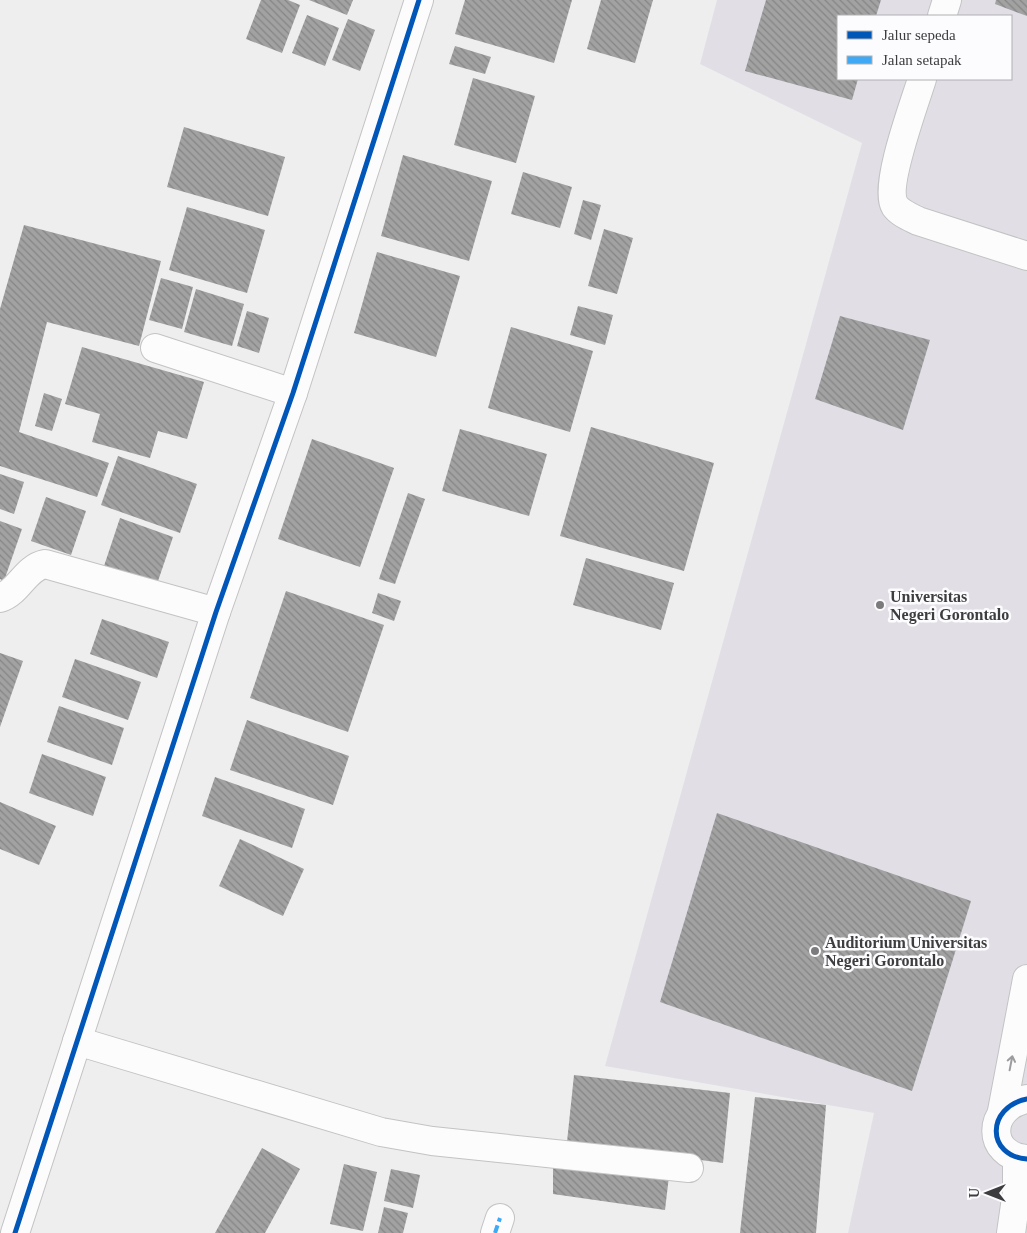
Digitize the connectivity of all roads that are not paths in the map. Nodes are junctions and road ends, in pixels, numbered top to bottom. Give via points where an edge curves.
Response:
1 (419, 0) edge
2 (947, 0) edge
3 (942, 15) edge
4 (922, 80) edge
5 (1027, 256) edge
6 (155, 348) dead end
7 (293, 393) junction
8 (0, 598) edge
9 (216, 612) junction
10 (1027, 979) edge
11 (77, 1041) junction
12 (1027, 1099) edge
13 (1002, 1111) junction
14 (1022, 1158) edge
15 (689, 1168) dead end
16 (15, 1233) edge
17 (1011, 1233) edge

1 - 7 street
2 - 3 street
4 - 5 street via 898,155 892,188 895,205 918,221
6 - 7 street
7 - 9 street
8 - 9 street via 33,569 46,564
9 - 11 street
13 -> 10 street
11 - 15 street via 381,1132 432,1141
11 - 16 street
12 - 13 street via 1014,1102
13 - 14 street via 996,1124 997,1138 1005,1151
14 - 17 street

